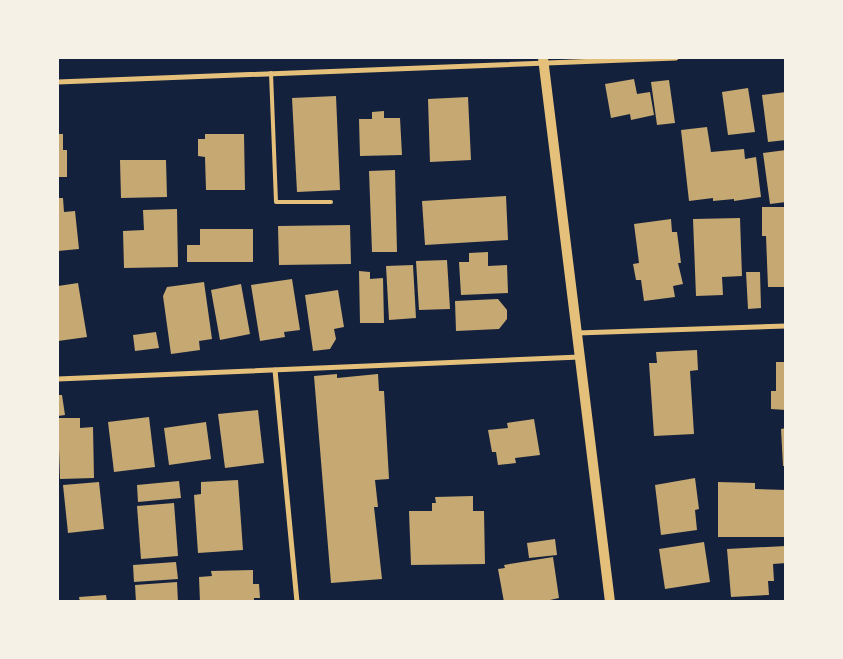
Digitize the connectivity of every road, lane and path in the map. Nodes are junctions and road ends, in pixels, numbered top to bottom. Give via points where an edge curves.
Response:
1 (676, 58) edge
2 (543, 60) edge
3 (271, 73) junction
4 (58, 82) edge
5 (331, 202) dead end
6 (786, 326) edge
7 (577, 332) junction
8 (580, 357) junction
9 (275, 370) junction
10 (58, 379) edge
11 (297, 602) edge
12 (610, 602) edge

1 - 2 street
2 - 3 street
2 - 7 main road
3 - 4 street
3 - 5 lane via 276,202
6 - 7 street
7 - 8 main road
8 - 9 street
8 - 12 main road
9 - 10 street
9 - 11 street

